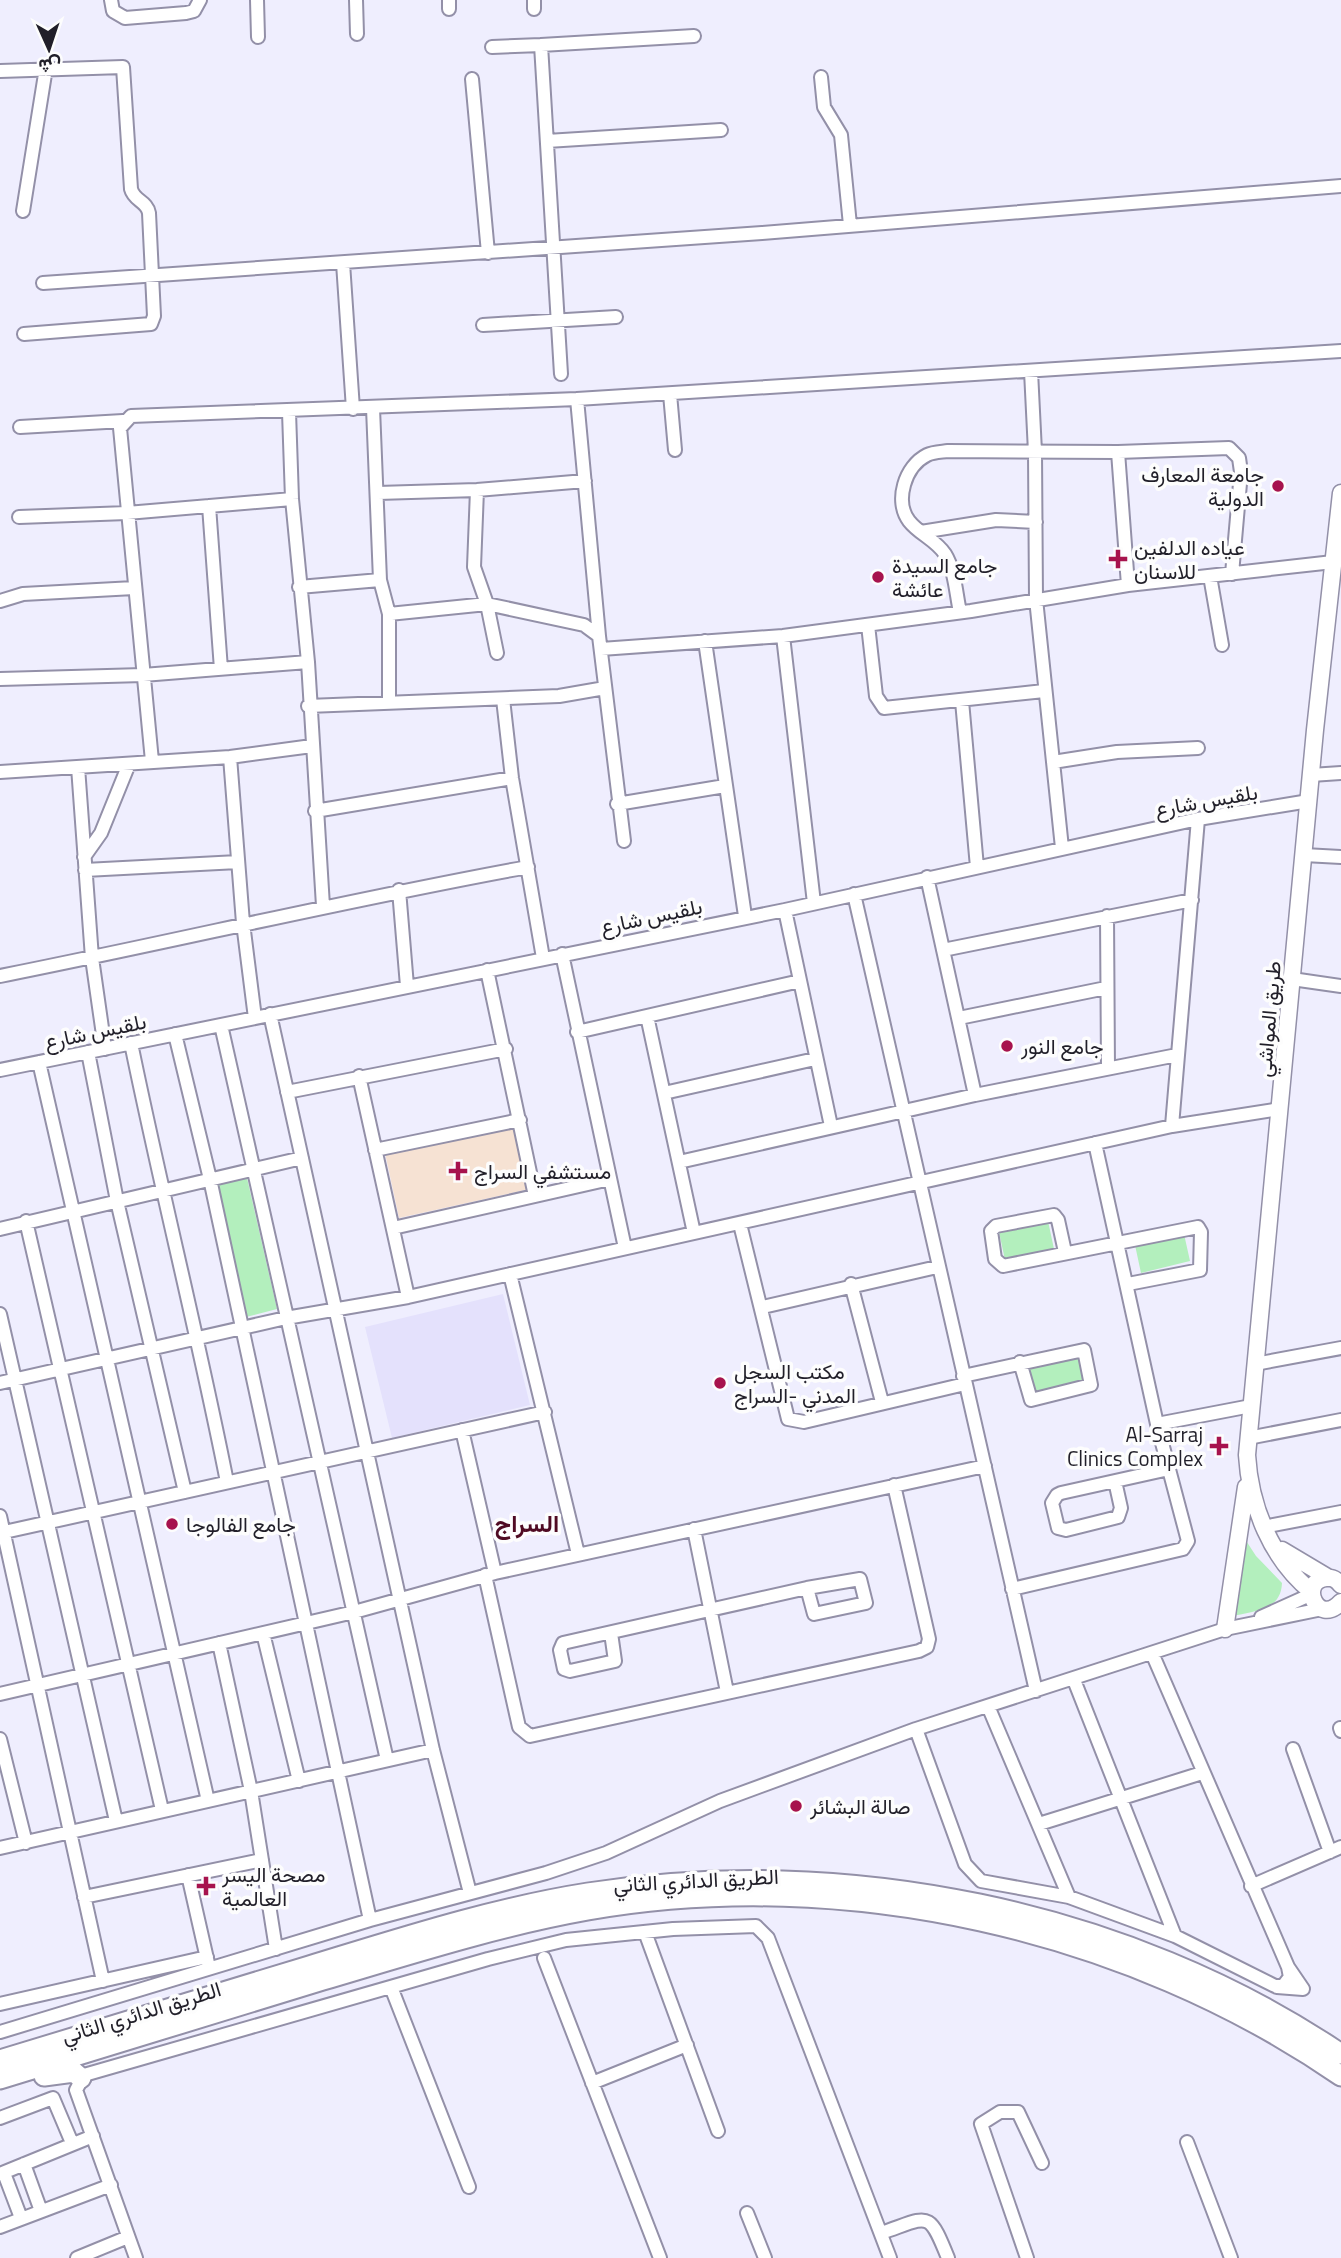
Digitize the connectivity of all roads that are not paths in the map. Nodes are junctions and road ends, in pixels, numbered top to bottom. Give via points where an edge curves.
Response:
1 (111, 0) edge
2 (200, 0) edge
3 (257, 0) edge
4 (356, 0) edge
5 (357, 34) dead end
6 (694, 36) dead end
7 (258, 37) dead end
8 (541, 45) junction
9 (492, 47) dead end
10 (46, 68) junction
11 (0, 71) edge
12 (821, 77) dead end
13 (471, 79) dead end
14 (721, 130) dead end
15 (547, 141) junction
16 (1341, 186) edge
17 (23, 211) dead end
18 (850, 225) junction
19 (553, 248) junction
20 (488, 253) junction
21 (343, 263) junction
22 (152, 277) junction
23 (43, 283) dead end
24 (616, 317) dead end
25 (558, 321) junction
26 (483, 324) dead end
27 (24, 334) dead end
28 (1341, 351) edge
29 (1031, 371) junction
30 (561, 374) dead end
31 (670, 394) junction
32 (577, 400) junction
33 (373, 408) junction
34 (353, 409) junction
35 (289, 411) junction
36 (123, 421) junction
37 (20, 426) dead end
38 (675, 450) dead end
39 (1035, 452) junction
40 (1118, 452) junction
41 (585, 481) junction
42 (477, 490) junction
43 (1341, 492) edge
44 (378, 494) junction
45 (292, 499) junction
46 (208, 506) junction
47 (127, 513) junction
48 (19, 517) dead end
49 (1036, 522) junction
50 (921, 532) junction
51 (1338, 543) edge
52 (1333, 562) junction
53 (1231, 574) junction
54 (1210, 576) junction
55 (380, 580) junction
56 (1128, 585) junction
57 (299, 587) junction
58 (134, 588) junction
59 (1335, 593) edge
60 (1036, 599) junction
61 (0, 601) edge
62 (487, 604) junction
63 (960, 612) junction
64 (389, 614) junction
65 (868, 625) junction
66 (599, 636) junction
67 (783, 636) junction
68 (705, 641) junction
69 (1222, 645) dead end
70 (601, 649) junction
71 (497, 653) dead end
72 (308, 662) junction
73 (222, 669) junction
74 (143, 675) junction
75 (0, 679) edge
76 (605, 688) junction
77 (1044, 691) junction
78 (503, 699) junction
79 (962, 701) junction
80 (389, 702) junction
81 (309, 706) junction
82 (312, 746) junction
83 (1198, 748) dead end
84 (230, 757) junction
85 (152, 761) junction
86 (1052, 762) junction
87 (130, 764) junction
88 (78, 767) junction
89 (0, 772) edge
90 (1341, 774) edge
91 (1311, 775) junction
92 (512, 778) junction
93 (725, 786) junction
94 (1309, 801) junction
95 (617, 804) junction
96 (315, 811) junction
97 (1198, 820) junction
98 (624, 841) dead end
99 (1062, 848) junction
100 (1304, 855) junction
101 (84, 857) junction
102 (1341, 857) edge
103 (238, 862) junction
104 (527, 867) junction
105 (978, 867) junction
106 (85, 870) junction
107 (927, 877) junction
108 (399, 890) junction
109 (855, 894) junction
110 (1192, 900) junction
111 (814, 903) junction
112 (323, 906) junction
113 (785, 910) junction
114 (745, 916) junction
115 (1107, 916) junction
116 (243, 923) junction
117 (943, 950) junction
118 (562, 954) junction
119 (92, 957) junction
120 (543, 958) junction
121 (487, 970) junction
122 (0, 976) edge
123 (1292, 979) junction
124 (800, 981) junction
125 (407, 986) junction
126 (1341, 986) edge
127 (1106, 988) junction
128 (270, 1014) junction
129 (647, 1016) junction
130 (255, 1018) junction
131 (959, 1018) junction
132 (221, 1025) junction
133 (577, 1032) junction
134 (175, 1034) junction
135 (131, 1044) junction
136 (105, 1049) junction
137 (506, 1049) junction
138 (88, 1052) junction
139 (1177, 1055) junction
140 (816, 1059) junction
141 (39, 1062) junction
142 (1108, 1068) junction
143 (0, 1070) edge
144 (359, 1076) junction
145 (287, 1092) junction
146 (664, 1093) junction
147 (975, 1095) junction
148 (1280, 1109) junction
149 (904, 1112) junction
150 (520, 1119) junction
151 (831, 1126) junction
152 (1172, 1126) junction
153 (1095, 1143) junction
154 (375, 1150) junction
155 (302, 1158) junction
156 (679, 1162) junction
157 (254, 1169) junction
158 (610, 1179) junction
159 (210, 1180) junction
160 (920, 1184) junction
161 (161, 1191) junction
162 (536, 1196) junction
163 (117, 1201) junction
164 (73, 1211) junction
165 (26, 1222) junction
166 (740, 1224) junction
167 (393, 1228) junction
168 (0, 1229) edge
169 (694, 1233) junction
170 (1115, 1241) junction
171 (625, 1248) junction
172 (1065, 1252) junction
173 (937, 1267) junction
174 (510, 1274) junction
175 (851, 1284) junction
176 (1128, 1284) junction
177 (408, 1297) junction
178 (763, 1307) junction
179 (335, 1308) junction
180 (0, 1314) edge
181 (286, 1318) junction
182 (242, 1329) junction
183 (199, 1340) junction
184 (1341, 1348) edge
185 (152, 1351) junction
186 (107, 1358) junction
187 (1020, 1362) junction
188 (1255, 1363) junction
189 (60, 1369) junction
190 (17, 1379) junction
191 (964, 1380) junction
192 (0, 1383) edge
193 (882, 1402) junction
194 (1251, 1406) junction
195 (545, 1412) junction
196 (1341, 1420) edge
197 (1157, 1424) junction
198 (462, 1430) junction
199 (1248, 1437) junction
200 (367, 1450) junction
201 (319, 1461) junction
202 (985, 1466) junction
203 (1169, 1469) junction
204 (274, 1471) junction
205 (1248, 1474) junction
206 (1115, 1481) junction
207 (227, 1482) junction
208 (894, 1485) junction
209 (185, 1492) junction
210 (140, 1502) junction
211 (94, 1512) junction
212 (1341, 1512) edge
213 (0, 1516) edge
214 (48, 1523) junction
215 (1263, 1527) junction
216 (694, 1529) junction
217 (2, 1533) edge
218 (1274, 1545) junction
219 (578, 1554) junction
220 (490, 1574) junction
221 (1336, 1580) edge
222 (807, 1588) junction
223 (1012, 1589) junction
224 (1312, 1593) junction
225 (399, 1598) junction
226 (711, 1608) junction
227 (1333, 1610) edge
228 (354, 1612) junction
229 (1255, 1621) junction
230 (305, 1622) junction
231 (1226, 1629) junction
232 (263, 1633) junction
233 (611, 1633) junction
234 (219, 1643) junction
235 (174, 1653) junction
236 (1152, 1653) junction
237 (129, 1664) junction
238 (83, 1674) junction
239 (1074, 1680) junction
240 (37, 1685) junction
241 (1036, 1691) junction
242 (727, 1692) junction
243 (0, 1694) edge
244 (988, 1706) junction
245 (916, 1729) junction
246 (0, 1739) edge
247 (1293, 1749) dead end
248 (433, 1750) junction
249 (387, 1760) junction
250 (340, 1771) junction
251 (1202, 1773) junction
252 (299, 1781) junction
253 (251, 1791) junction
254 (1122, 1800) junction
255 (208, 1801) junction
256 (162, 1810) junction
257 (116, 1821) junction
258 (1039, 1824) junction
259 (70, 1832) junction
260 (26, 1843) junction
261 (0, 1848) edge
262 (1336, 1849) edge
263 (261, 1860) junction
264 (188, 1875) junction
265 (1251, 1886) junction
266 (470, 1893) junction
267 (84, 1897) junction
268 (1069, 1897) junction
269 (370, 1920) junction
270 (645, 1932) junction
271 (1175, 1936) junction
272 (276, 1949) junction
273 (544, 1958) dead end
274 (208, 1963) junction
275 (103, 1980) junction
276 (391, 1987) junction
277 (0, 2004) edge
278 (0, 2032) edge
279 (687, 2045) junction
280 (1341, 2054) edge
281 (0, 2060) edge
282 (1341, 2076) edge
283 (80, 2078) junction
284 (0, 2079) edge
285 (592, 2083) junction
286 (0, 2090) edge
287 (0, 2118) edge
288 (718, 2131) dead end
289 (93, 2136) junction
290 (1187, 2142) dead end
291 (72, 2143) junction
292 (1042, 2163) dead end
293 (24, 2164) junction
294 (2, 2174) edge
295 (111, 2185) junction
296 (470, 2187) dead end
297 (41, 2211) junction
298 (747, 2213) dead end
299 (20, 2218) junction
300 (0, 2227) edge
301 (881, 2233) junction
302 (128, 2237) junction
303 (77, 2258) edge
304 (136, 2258) edge
305 (660, 2258) edge
306 (765, 2258) edge
307 (890, 2258) edge
308 (948, 2258) edge
309 (1027, 2258) edge
310 (1231, 2258) edge

1 - 2 street via 113,11 125,18 186,13 194,11
3 - 7 street
4 - 5 street
6 - 8 street
8 - 9 street
8 - 15 street
10 - 11 street
10 - 17 street
10 - 22 street via 119,65 124,69 131,189 149,209
12 - 18 street via 827,114 841,135
13 - 20 street
14 - 15 street
15 - 19 street
16 - 18 street
18 - 19 street
19 - 20 street
19 - 25 street
20 - 21 street
21 - 22 street
21 - 34 street
22 - 23 street
22 - 27 street via 154,316 149,326
24 - 25 street
25 - 26 street
25 - 30 street
28 - 29 street
29 - 31 street
29 - 39 street
31 - 32 street
31 - 38 street
32 - 33 street
32 - 41 street
33 - 34 street
33 - 44 street
34 - 35 street
35 - 36 street via 131,416
35 - 45 street
36 - 37 street
36 - 47 street
39 - 40 street
39 - 49 street
39 - 50 street via 948,451 917,461 902,499 905,514
40 - 53 street via 1235,451 1241,472
40 - 56 street
41 - 42 street
41 - 66 street
42 - 44 street
42 - 62 street via 474,567
43 - 51 main road, طريق المواشي
44 - 55 street
45 - 46 street
45 - 57 street
46 - 47 street
46 - 73 street
47 - 48 street
47 - 58 street
49 - 50 street via 996,520
49 - 60 street
50 - 63 street via 950,562
51 - 52 main road, طريق المواشي
52 - 53 street
52 - 59 main road, طريق المواشي
53 - 54 street
54 - 56 street
54 - 69 street
55 - 57 street
55 - 64 street
56 - 60 street
57 - 72 street
58 - 61 street via 23,594
58 - 74 street
59 - 91 main road, طريق المواشي
60 - 63 street
60 - 77 street
62 - 64 street
62 - 66 street via 584,625
62 - 71 street
63 - 65 street
64 - 80 street
65 - 67 street
65 - 79 street via 880,705
66 - 70 street
67 - 68 street
67 - 111 street
68 - 70 street
68 - 93 street
70 - 76 street
72 - 73 street
72 - 81 street
73 - 74 street
74 - 75 street
74 - 85 street
76 - 78 street
76 - 95 street
77 - 79 street
77 - 86 street
78 - 80 street
78 - 92 street
79 - 105 street
80 - 81 street
81 - 82 street
82 - 84 street
82 - 96 street
83 - 86 street via 1117,752
84 - 85 street
84 - 103 street
85 - 87 street
86 - 99 street
87 - 88 street
87 - 101 street via 101,833
88 - 89 street
88 - 101 street
90 - 91 street
91 - 94 main road, طريق المواشي
92 - 96 street
92 - 104 street
93 - 95 street
93 - 114 street
94 - 97 street, بلقيس شارع
94 - 100 main road, طريق المواشي
95 - 98 street
96 - 112 street
97 - 99 street, بلقيس شارع
97 - 110 street
99 - 105 street, بلقيس شارع
100 - 102 street
100 - 123 main road, طريق المواشي
101 - 106 street
103 - 106 street
103 - 116 street
104 - 108 street
104 - 120 street
105 - 107 street, بلقيس شارع
106 - 119 street
107 - 109 street, بلقيس شارع
107 - 117 street
108 - 112 street
108 - 125 street
109 - 111 street, بلقيس شارع
109 - 149 street
110 - 115 street
110 - 139 street
111 - 113 street, بلقيس شارع
112 - 116 street
113 - 114 street, بلقيس شارع
113 - 124 street
114 - 118 street, بلقيس شارع
115 - 117 street
115 - 127 street
116 - 119 street
116 - 130 street
117 - 131 street
118 - 120 street, بلقيس شارع
118 - 133 street
119 - 122 street
119 - 136 street
120 - 121 street, بلقيس شارع
121 - 125 street, بلقيس شارع
121 - 137 street
123 - 126 street
123 - 148 main road, طريق المواشي
124 - 129 street
124 - 140 street
125 - 128 street, بلقيس شارع
127 - 131 street
127 - 142 street
128 - 130 street, بلقيس شارع
128 - 145 street
129 - 133 street
129 - 146 street
130 - 132 street, بلقيس شارع
131 - 147 street
132 - 134 street, بلقيس شارع
132 - 157 street
133 - 158 street
134 - 135 street, بلقيس شارع
134 - 159 street
135 - 136 street, بلقيس شارع
135 - 161 street
136 - 138 street, بلقيس شارع
137 - 144 street
137 - 150 street
138 - 141 street, بلقيس شارع
138 - 163 street
139 - 142 street
139 - 152 street
140 - 146 street
140 - 151 street
141 - 143 street, بلقيس شارع
141 - 164 street
142 - 147 street
144 - 145 street
144 - 154 street
145 - 155 street
146 - 156 street
147 - 149 street
148 - 152 street
148 - 188 main road, طريق المواشي
149 - 151 street
149 - 160 street
150 - 154 street
150 - 162 street
151 - 156 street
152 - 153 street
153 - 160 street
153 - 170 street
154 - 167 street
155 - 157 street
155 - 179 street
156 - 169 street
157 - 159 street
157 - 181 street
158 - 162 street
158 - 171 street
159 - 161 street
159 - 182 street
160 - 166 street
160 - 173 street
161 - 163 street
161 - 183 street
162 - 167 street
163 - 164 street
163 - 185 street
164 - 165 street
164 - 186 street
165 - 168 street
165 - 189 street
166 - 169 street
166 - 178 street
167 - 177 street
169 - 171 street
170 - 172 street
170 - 176 street
170 - 176 street via 1195,1226 1201,1232 1200,1270
171 - 174 street
172 - 172 street via 1054,1215 996,1226 991,1231 999,1266
173 - 175 street
173 - 191 street
174 - 177 street
174 - 195 street
175 - 178 street
175 - 193 street
176 - 197 street
177 - 179 street
178 - 193 street via 788,1419 804,1422
179 - 181 street
179 - 200 street
180 - 190 street
181 - 182 street
181 - 201 street
182 - 183 street
182 - 204 street
183 - 185 street
183 - 207 street
184 - 188 street
185 - 186 street
185 - 209 street
186 - 189 street
186 - 210 street
187 - 187 street via 1084,1350 1091,1385 1031,1400
187 - 191 street
188 - 194 main road, طريق المواشي
189 - 190 street
189 - 211 street
190 - 192 street
190 - 214 street
191 - 193 street
191 - 202 street
194 - 197 street
194 - 199 main road, طريق المواشي
195 - 198 street
195 - 219 street
196 - 199 street
197 - 203 street
198 - 200 street
198 - 220 street
199 - 205 main road, طريق المواشي
200 - 201 street
200 - 225 street
201 - 204 street
201 - 228 street
202 - 208 street
202 - 223 street
203 - 206 street
203 - 223 street via 1187,1546
204 - 207 street
204 - 230 street
205 - 215 main road, طريق المواشي
205 - 231 main road
206 - 206 street via 1057,1495 1052,1503 1058,1528 1118,1517 1121,1508
207 - 209 street
208 - 216 street
208 - 242 street via 928,1647
209 - 210 street
210 - 211 street
210 - 235 street
211 - 214 street
211 - 237 street
212 - 215 street
213 - 217 street
214 - 217 street
214 - 238 street
215 - 218 main road, طريق المواشي
216 - 219 street
216 - 226 street
217 - 240 street
218 - 221 main road, طريق المواشي
218 - 224 main road, طريق المواشي
219 - 220 street
220 - 225 street
220 - 242 street via 519,1727 526,1735
221 - 224 main road via 1317,1582
222 - 222 street via 860,1579 866,1603 814,1614
222 - 226 street
223 - 241 street
224 - 227 main road, طريق المواشي via 1314,1601
224 - 229 street
225 - 228 street
225 - 248 street
226 - 233 street
226 - 242 street
227 - 229 street
228 - 230 street
228 - 249 street
229 - 231 street
230 - 232 street
230 - 250 street
231 - 236 street
232 - 234 street
232 - 252 street
233 - 233 street via 615,1661 564,1669 563,1643
234 - 235 street
234 - 253 street
235 - 237 street
235 - 255 street
236 - 239 street
236 - 251 street
237 - 238 street
237 - 256 street
238 - 240 street
238 - 257 street
239 - 241 street
239 - 254 street
240 - 243 street
240 - 259 street
241 - 244 street
244 - 245 street
244 - 258 street
245 - 266 street via 720,1801 606,1853
245 - 268 street via 969,1872 988,1883
246 - 260 street
247 - 262 street
248 - 249 street
248 - 266 street
249 - 250 street
250 - 252 street
250 - 269 street
251 - 254 street
251 - 265 street
252 - 253 street
253 - 255 street
253 - 263 street
254 - 258 street
254 - 271 street
255 - 256 street
256 - 257 street
257 - 259 street
258 - 268 street
259 - 260 street
259 - 267 street
260 - 261 street
262 - 265 street
263 - 264 street
263 - 272 street
264 - 267 street
264 - 274 street
265 - 271 street via 1288,1967 1289,1981 1283,1986
266 - 269 street
267 - 275 street
268 - 271 street
269 - 272 street
270 - 276 street via 566,1940
270 - 279 street
270 - 301 street via 756,1926 766,1933
272 - 274 street
273 - 285 street
274 - 275 street
274 - 278 street
275 - 277 street
276 - 283 street
276 - 296 street
279 - 285 street
279 - 288 street
280 - 281 highway, الطريق الدائري الثاني via 1266,2009 1184,1970 1048,1920 875,1887 740,1880 628,1888 499,1911
282 - 284 highway, الطريق الدائري الثاني via 1258,2025 1175,1984 1042,1937 946,1915 870,1904 734,1897 592,1909 504,1927
283 - 286 highway via 74,2071 54,2073
283 - 289 street via 76,2090
285 - 305 street
287 - 291 street via 53,2098
289 - 291 street
289 - 295 street
290 - 310 street
291 - 293 street
292 - 309 street via 1018,2112 1000,2112 981,2124
293 - 294 street
293 - 297 street
294 - 299 street
295 - 297 street
295 - 302 street
297 - 299 street
298 - 306 street
299 - 300 street
301 - 307 street
301 - 308 street via 929,2221
302 - 303 street
302 - 304 street

